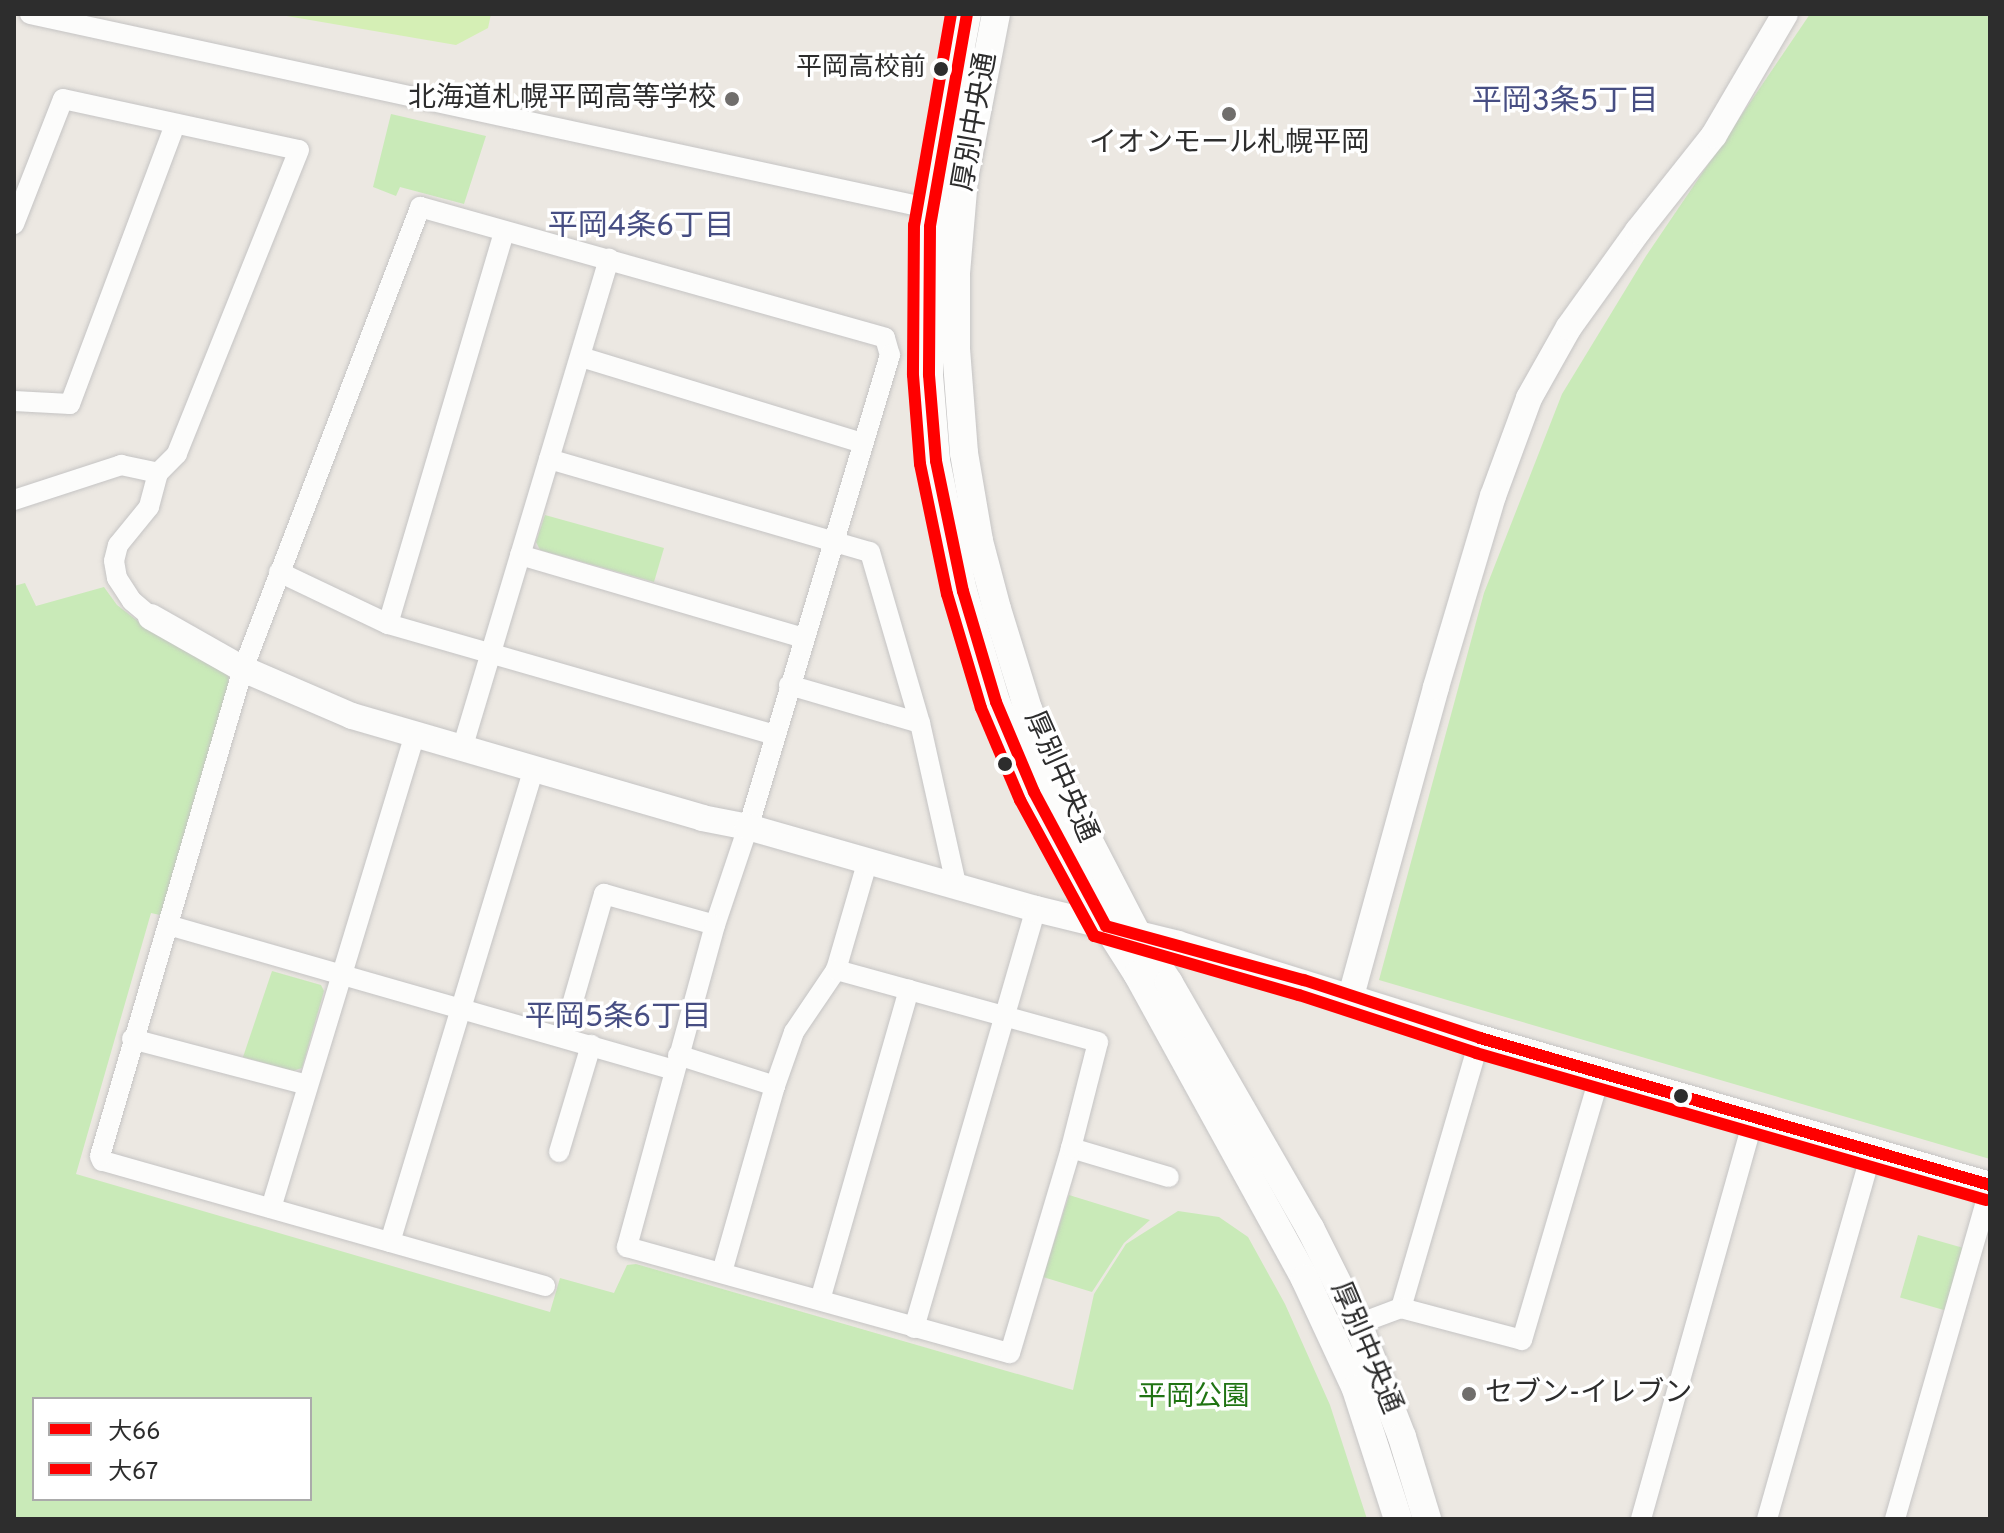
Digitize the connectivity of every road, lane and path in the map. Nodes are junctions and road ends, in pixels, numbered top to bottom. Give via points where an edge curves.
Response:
1 (30, 14) edge
2 (967, 14) edge
3 (996, 14) edge
4 (1785, 14) edge
5 (175, 125) junction
6 (932, 209) junction
7 (14, 224) edge
8 (504, 232) junction
9 (609, 259) junction
10 (581, 357) junction
11 (14, 401) edge
12 (863, 443) junction
13 (549, 459) junction
14 (158, 473) junction
15 (14, 500) edge
16 (833, 540) junction
17 (520, 555) junction
18 (279, 572) junction
19 (151, 617) joint
20 (388, 624) junction
21 (803, 638) junction
22 (491, 654) junction
23 (243, 669) junction
24 (789, 685) junction
25 (920, 723) junction
26 (415, 734) junction
27 (775, 735) junction
28 (462, 749) junction
29 (534, 768) junction
30 (748, 827) junction
31 (868, 860) junction
32 (956, 884) junction
33 (1036, 909) junction
34 (168, 925) junction
35 (715, 925) junction
36 (1106, 926) junction
37 (1137, 934) junction
38 (836, 970) junction
39 (340, 974) junction
40 (909, 990) junction
41 (1351, 996) junction
42 (460, 1008) junction
43 (1004, 1016) junction
44 (563, 1036) junction
45 (1480, 1038) junction
46 (132, 1039) junction
47 (591, 1045) junction
48 (676, 1062) junction
49 (1601, 1072) junction
50 (307, 1085) junction
51 (775, 1086) junction
52 (1754, 1116) junction
53 (1071, 1148) junction
54 (1872, 1150) junction
55 (559, 1152) dead end
56 (1169, 1177) dead end
57 (1990, 1186) edge
58 (271, 1208) junction
59 (390, 1242) junction
60 (722, 1272) junction
61 (545, 1286) dead end
62 (820, 1300) junction
63 (1401, 1308) junction
64 (1358, 1324) junction
65 (914, 1328) junction
66 (1398, 1519) edge
67 (1427, 1519) edge
68 (1641, 1519) edge
69 (1767, 1519) edge
70 (1895, 1519) edge

1 - 6 street
2 - 6 main road, 厚別中央通
3 - 37 main road, 厚別中央通 via 964,178 956,273 964,453 979,541 1028,709 1064,793
4 - 41 street via 1714,135 1569,327 1529,398 1493,496 1436,687
5 - 7 street via 63,99
5 - 11 street via 70,404
5 - 14 street via 299,150 177,454
6 - 36 main road, 厚別中央通 via 929,375 936,461 960,578 996,702 1034,792
8 - 9 street
8 - 18 street via 420,207
8 - 20 street
9 - 10 street
9 - 12 street via 885,338 890,355
10 - 12 street
10 - 13 street
12 - 16 street
13 - 16 street
13 - 17 street
14 - 15 street via 121,465
14 - 19 street via 149,507 118,545 114,561 122,589
16 - 21 street
16 - 25 street via 870,552
17 - 21 street
17 - 22 street
18 - 20 street
18 - 23 street
19 - 23 street
20 - 22 street
21 - 24 street
22 - 27 street
22 - 28 street
23 - 26 street via 352,716
23 - 34 street
24 - 25 street
24 - 27 street
25 - 32 street
26 - 28 street
26 - 39 street
27 - 30 street
28 - 29 street
29 - 30 street
29 - 42 street
30 - 31 street
30 - 35 street
31 - 32 street
31 - 38 street
32 - 33 street
33 - 36 street
33 - 43 street
34 - 39 street
34 - 46 street
35 - 44 street via 604,894
35 - 48 street
36 - 37 street
36 - 66 main road, 厚別中央通 via 1305,1279 1356,1389
37 - 41 street
37 - 64 main road, 厚別中央通 via 1310,1228
38 - 40 street
38 - 51 street via 794,1032
39 - 42 street
39 - 50 street
40 - 43 street
40 - 62 street
41 - 45 street
42 - 44 street
42 - 59 street
43 - 53 street via 1098,1042
43 - 65 street
44 - 47 street
45 - 49 street
45 - 63 street
46 - 50 street
46 - 58 street via 102,1161
47 - 48 street
47 - 55 street
48 - 51 street
48 - 60 street via 627,1247
49 - 52 street
49 - 63 street via 1522,1340
50 - 58 street
51 - 60 street
52 - 54 street
52 - 68 street
53 - 56 street
53 - 65 street via 1010,1353
54 - 57 street
54 - 69 street
57 - 70 street
58 - 59 street
59 - 61 street
60 - 62 street
62 - 65 street
63 - 64 street
64 - 67 main road, 厚別中央通

